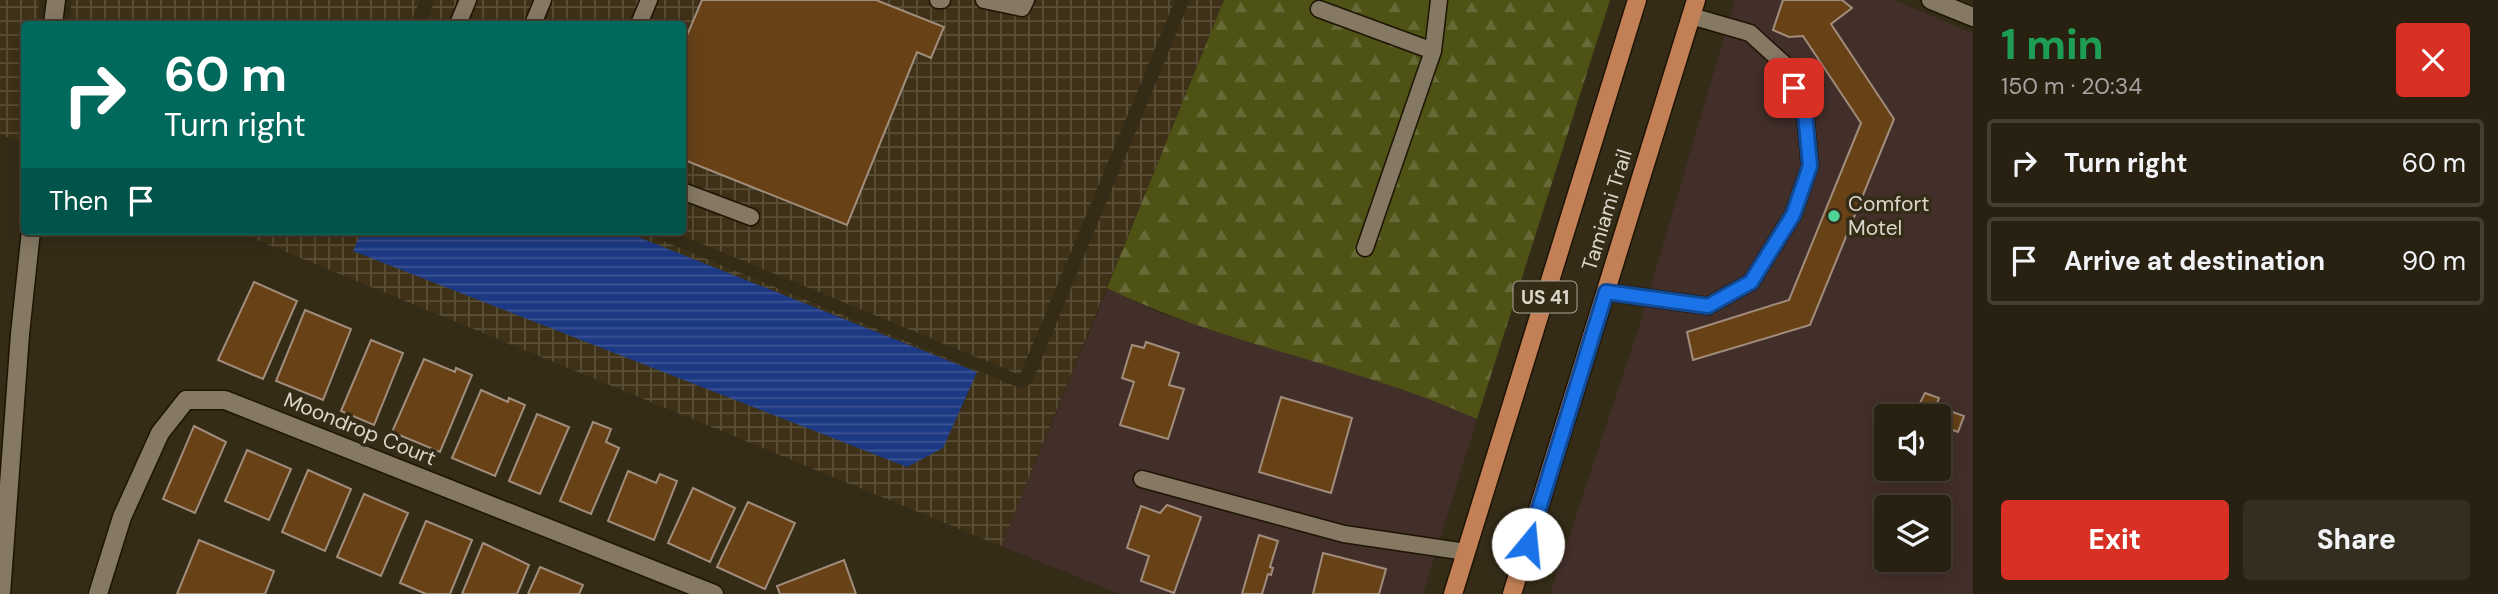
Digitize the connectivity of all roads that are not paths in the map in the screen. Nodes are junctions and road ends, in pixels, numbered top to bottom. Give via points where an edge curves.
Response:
1 (56, 0) edge
2 (468, 0) edge
3 (543, 0) edge
4 (649, 0) edge
5 (984, 0) edge
6 (1026, 0) edge
7 (1439, 0) edge
8 (1637, 0) edge
9 (1931, 0) edge
10 (1694, 8) edge
11 (1319, 9) dead end
12 (1973, 17) edge
13 (53, 21) edge
14 (459, 21) edge
15 (534, 21) edge
16 (640, 21) edge
17 (1433, 51) junction
18 (686, 193) edge
19 (751, 217) dead end
20 (31, 235) edge
21 (1365, 248) dead end
22 (1606, 292) junction
23 (1142, 479) dead end
24 (1466, 551) junction
25 (1, 594) edge
26 (98, 594) edge
27 (714, 594) edge
28 (1453, 594) edge
29 (1512, 594) edge

1 - 13 street
2 - 14 lane
3 - 15 lane
4 - 16 lane
5 - 6 lane via 1022,8
7 - 17 lane
8 - 24 main road, Tamiami Trail / US 41
9 - 12 street
10 - 22 main road, Tamiami Trail / US 41
10 - 22 lane via 1750,33 1783,62 1805,113 1810,166 1793,215 1751,282 1708,306
11 - 17 lane
17 - 21 lane
18 - 19 lane
20 - 25 street
22 - 29 main road, Tamiami Trail / US 41
23 - 24 lane via 1344,534
24 - 28 main road, Tamiami Trail / US 41
26 - 27 street, Moondrop Court via 122,517 154,445 186,400 225,400

